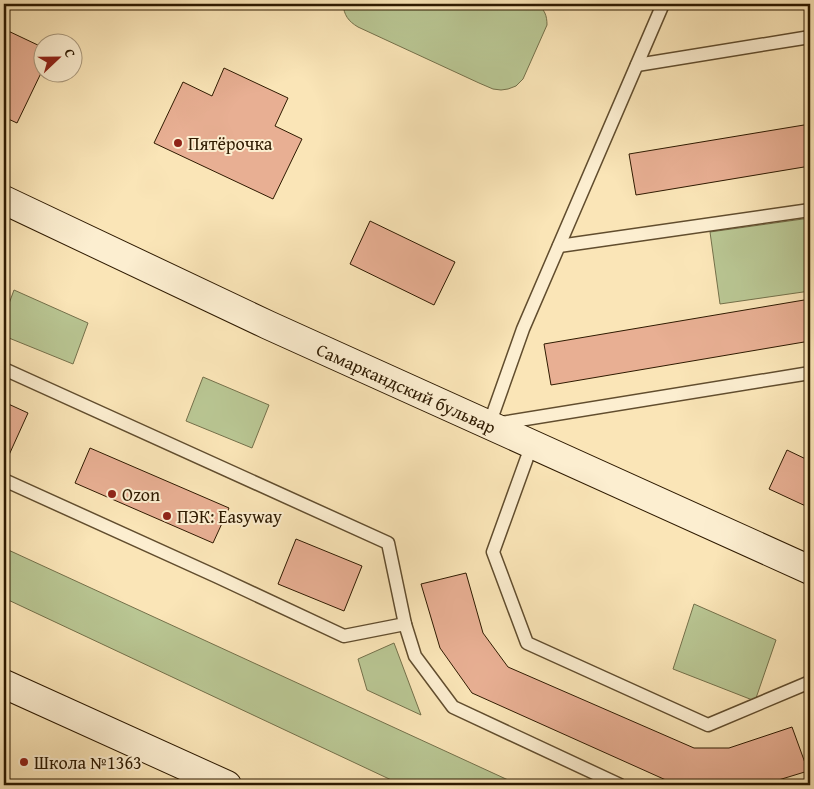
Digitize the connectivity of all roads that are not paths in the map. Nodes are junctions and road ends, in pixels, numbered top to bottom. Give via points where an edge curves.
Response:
1 (663, 4) edge
2 (810, 37) edge
3 (637, 64) junction
4 (4, 200) edge
5 (810, 210) edge
6 (558, 246) junction
7 (4, 369) edge
8 (810, 373) edge
9 (489, 425) junction
10 (532, 444) junction
11 (4, 480) edge
12 (810, 570) edge
13 (405, 624) junction
14 (810, 682) edge
15 (4, 684) edge
16 (226, 785) edge
17 (620, 785) edge

1 - 3 lane
2 - 3 lane
3 - 6 lane
4 - 9 street, Самаркандский бульвар
5 - 6 lane
6 - 9 lane via 523,329
7 - 13 lane via 388,543
8 - 9 lane
9 - 10 street, Самаркандский бульвар
10 - 12 street, Самаркандский бульвар
10 - 14 lane via 493,552 527,643 708,725
11 - 13 lane via 344,636
13 - 17 lane via 415,656 453,708
15 - 16 street

